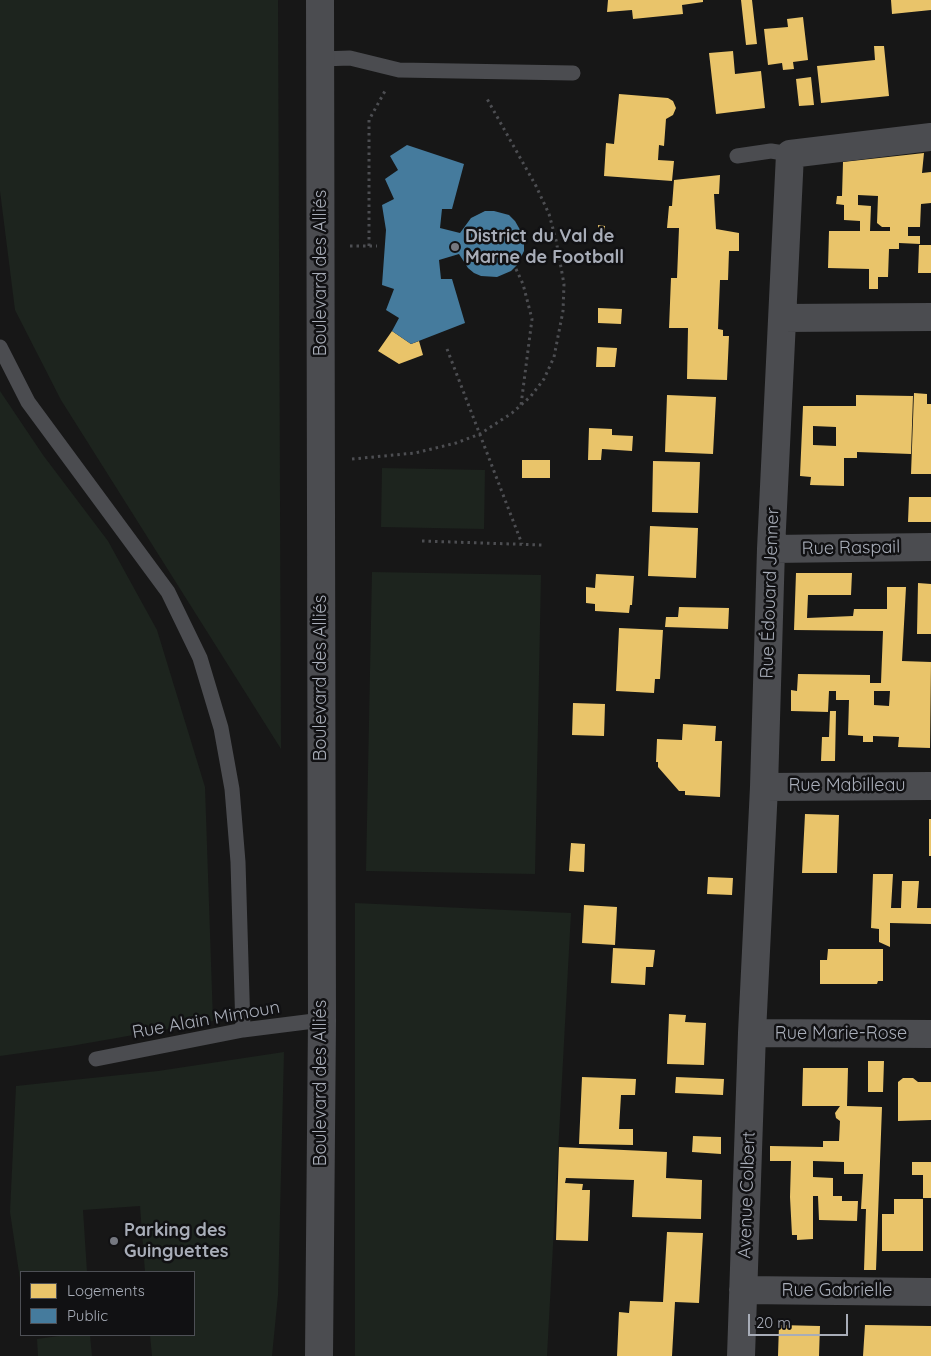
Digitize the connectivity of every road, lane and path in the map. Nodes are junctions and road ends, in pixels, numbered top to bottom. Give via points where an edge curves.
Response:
1 (320, 0) edge
2 (321, 58) junction
3 (399, 70) junction
4 (471, 71) junction
5 (574, 73) dead end
6 (931, 137) edge
7 (790, 154) junction
8 (737, 156) dead end
9 (351, 246) dead end
10 (369, 246) junction
11 (377, 246) dead end
12 (516, 269) dead end
13 (931, 317) edge
14 (783, 318) junction
15 (0, 347) edge
16 (447, 349) dead end
17 (521, 405) junction
18 (480, 434) junction
19 (352, 459) dead end
20 (422, 541) dead end
21 (522, 544) junction
22 (542, 545) dead end
23 (931, 547) edge
24 (771, 549) junction
25 (764, 786) junction
26 (931, 786) edge
27 (322, 1020) junction
28 (243, 1030) junction
29 (752, 1033) junction
30 (931, 1034) edge
31 (96, 1059) dead end
32 (744, 1290) junction
33 (931, 1292) edge
34 (319, 1356) edge
35 (741, 1356) edge

1 - 2 street, Boulevard des Alliés
2 - 3 lane via 350,58
2 - 27 street, Boulevard des Alliés
3 - 4 lane
3 - 10 path via 369,120
4 - 5 lane
4 - 17 path via 536,186 549,214 561,261 563,311 554,357 544,379
6 - 7 street
7 - 8 lane via 771,151
7 - 14 street, Rue Édouard Jenner
9 - 10 path
10 - 11 path
12 - 17 path via 532,319
13 - 14 street
14 - 24 street, Rue Édouard Jenner
15 - 28 lane via 28,402 168,592 200,658 221,728 232,789 238,862
16 - 18 path
17 - 18 path
18 - 19 path via 415,453
18 - 21 path
20 - 21 path
21 - 22 path
23 - 24 street, Rue Raspail
24 - 25 street, Rue Édouard Jenner
25 - 26 street, Rue Mabilleau
25 - 29 street, Rue Édouard Jenner
27 - 28 lane, Rue Alain Mimoun
27 - 34 street, Boulevard des Alliés
28 - 31 lane, Rue Alain Mimoun
29 - 30 street, Rue Marie-Rose
29 - 32 street, Avenue Colbert
32 - 33 street, Rue Gabrielle
32 - 35 street, Avenue Colbert

